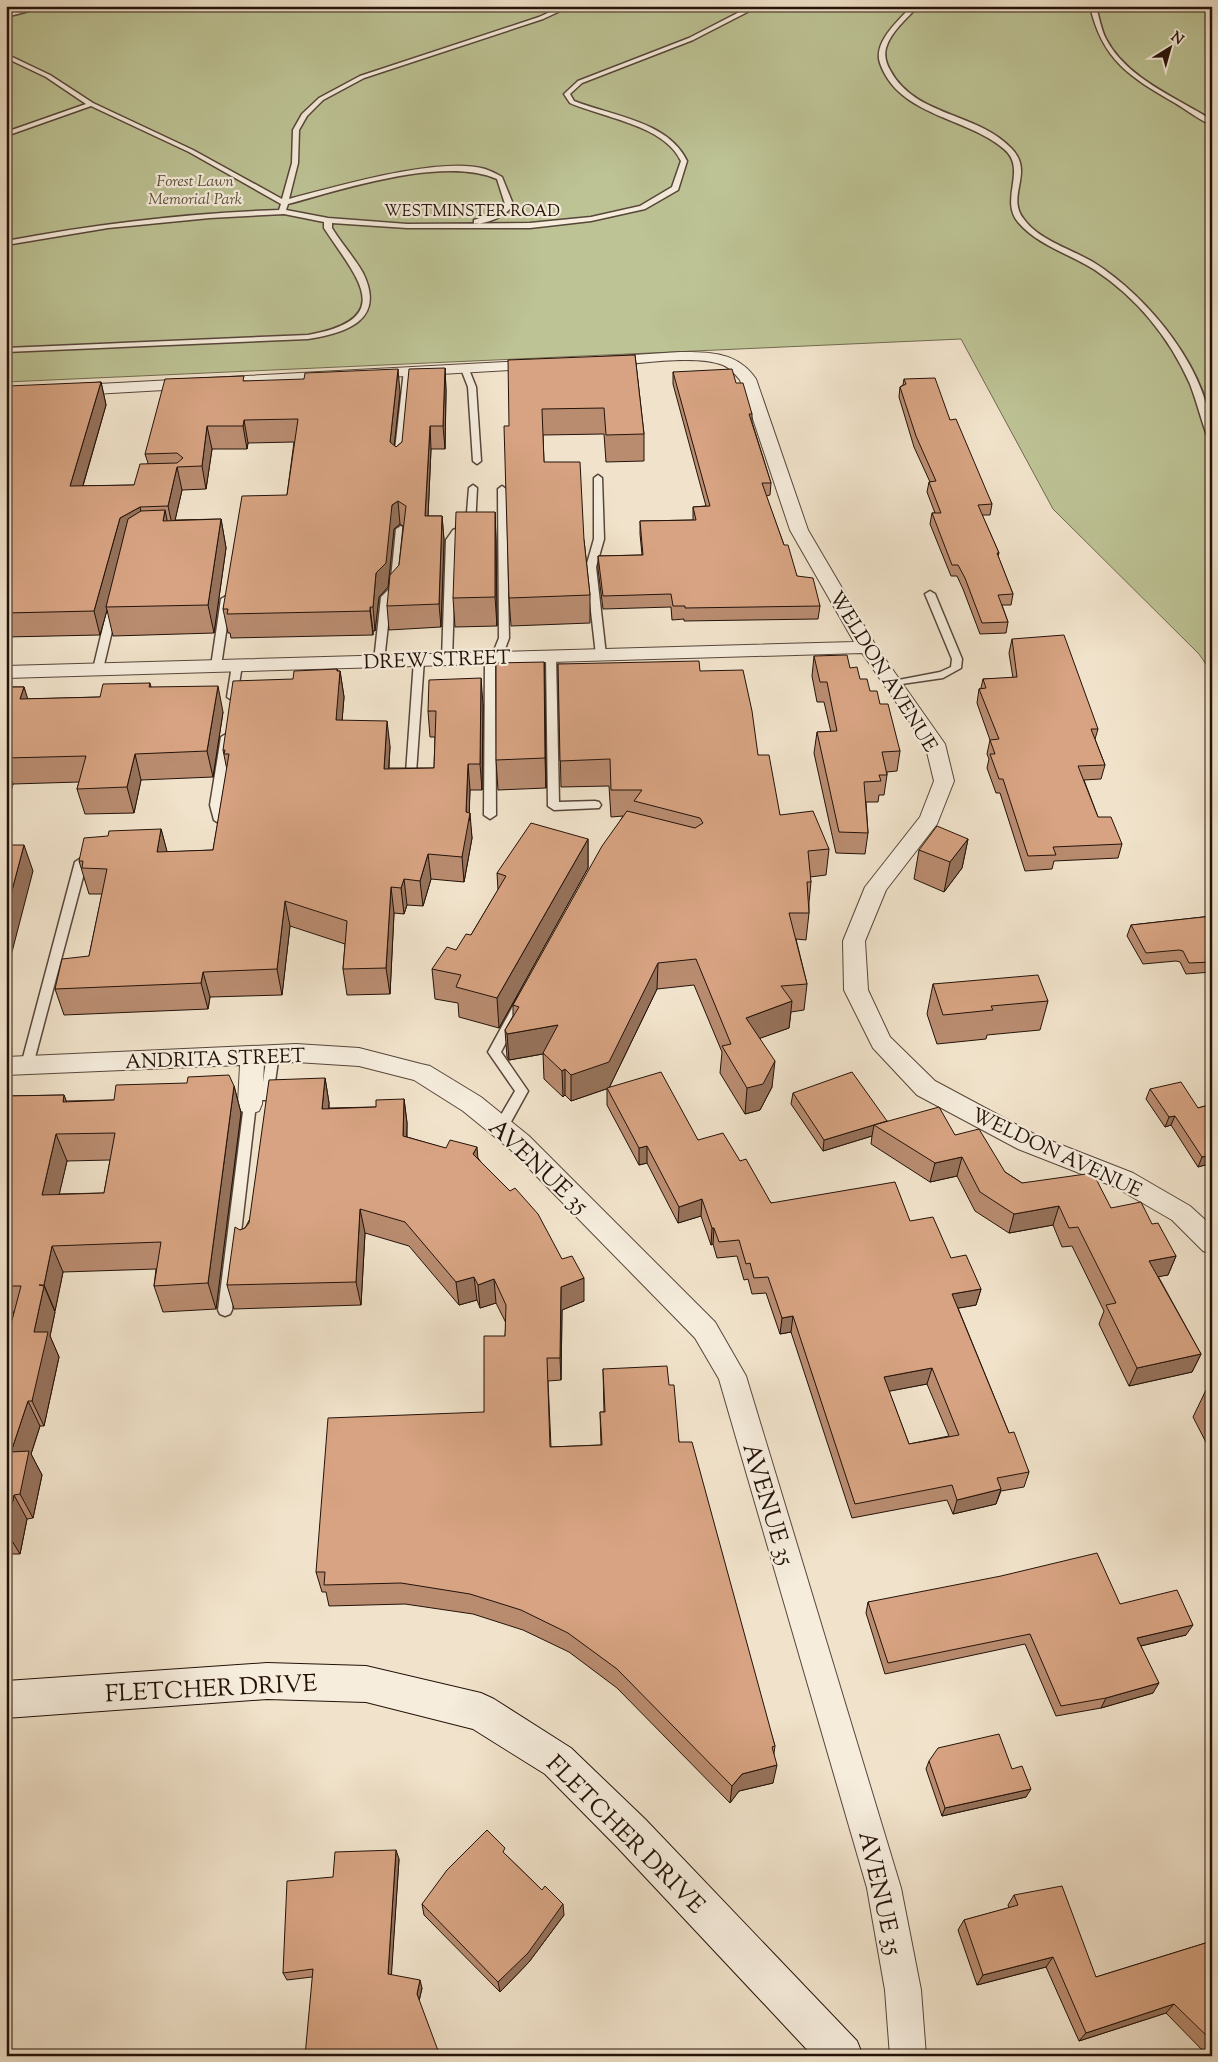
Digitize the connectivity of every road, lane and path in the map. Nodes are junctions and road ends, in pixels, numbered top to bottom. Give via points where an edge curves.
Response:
1 (45, 6) edge
2 (568, 6) edge
3 (756, 6) edge
4 (914, 6) edge
5 (1093, 6) edge
6 (6, 15) edge
7 (6, 56) edge
8 (91, 104) junction
9 (1212, 123) edge
10 (6, 134) edge
11 (284, 203) junction
12 (282, 212) junction
13 (328, 220) junction
14 (458, 225) junction
15 (6, 243) edge
16 (6, 350) edge
17 (582, 363) edge
18 (552, 365) edge
19 (465, 369) junction
20 (407, 372) junction
21 (6, 394) edge
22 (1212, 438) edge
23 (477, 461) dead end
24 (398, 465) edge
25 (598, 478) dead end
26 (473, 488) dead end
27 (502, 490) dead end
28 (401, 529) edge
29 (227, 588) edge
30 (930, 594) dead end
31 (115, 595) edge
32 (867, 647) junction
33 (601, 655) junction
34 (551, 656) junction
35 (490, 658) junction
36 (447, 659) junction
37 (419, 660) junction
38 (379, 661) junction
39 (237, 665) junction
40 (216, 666) junction
41 (98, 669) junction
42 (6, 672) edge
43 (892, 684) junction
44 (230, 710) edge
45 (228, 724) edge
46 (411, 773) edge
47 (595, 805) dead end
48 (490, 815) dead end
49 (220, 820) edge
50 (81, 862) edge
51 (526, 993) edge
52 (262, 1055) junction
53 (17, 1065) edge
54 (421, 1072) joint
55 (258, 1108) joint
56 (501, 1127) junction
57 (1212, 1243) edge
58 (225, 1310) dead end
59 (6, 1700) edge
60 (842, 2056) edge
61 (908, 2056) edge

1 - 6 lane
2 - 11 lane via 533,21 362,77 321,99 304,115 296,130 295,163
3 - 14 lane, WESTMINSTER ROAD via 691,39 585,79 568,91 568,98 580,106 659,134 678,148 684,159 682,178 667,194 636,209 594,220 539,225
4 - 22 lane via 881,53 882,62 895,84 915,100 992,137 1015,156 1019,164 1018,185 1013,196 1015,214 1029,229 1117,281 1148,309 1177,348
5 - 9 lane via 1105,43 1123,64
7 - 8 lane via 48,76
8 - 10 lane
8 - 11 lane via 191,151
11 - 12 lane
11 - 14 lane via 364,182 419,173 472,169 500,178 508,207 491,218
12 - 13 lane, WESTMINSTER ROAD
12 - 15 lane, WESTMINSTER ROAD via 145,221
13 - 14 lane, WESTMINSTER ROAD
13 - 16 lane via 328,228 360,274 367,302 361,317 340,330 308,338
17 - 32 street, WELDON AVENUE via 689,357 724,360 738,367 748,379 799,530
18 - 19 street
19 - 20 street
19 - 23 lane via 472,387
20 - 21 street via 167,390
20 - 24 lane
25 - 33 lane via 599,539 591,567
26 - 36 lane via 470,527 456,532 451,540
27 - 35 lane via 504,638 500,649
28 - 38 lane via 395,589 386,597
29 - 40 lane
30 - 43 lane via 957,658 956,668 943,675
31 - 41 lane
32 - 33 street, DREW STREET
32 - 43 street, WELDON AVENUE
33 - 34 street, DREW STREET
34 - 35 street, DREW STREET
34 - 47 lane via 554,806
35 - 36 street, DREW STREET
35 - 48 lane
36 - 37 street, DREW STREET
37 - 38 street, DREW STREET
37 - 46 lane
38 - 39 street, DREW STREET
39 - 40 street, DREW STREET
39 - 44 lane
40 - 41 street, DREW STREET
41 - 42 street, DREW STREET
43 - 57 street, WELDON AVENUE via 935,744 944,781 930,819 876,887 854,941 856,990 881,1042 926,1088 1027,1142 1124,1180 1181,1213
45 - 49 lane via 216,806
50 - 53 lane
51 - 56 lane via 494,1052 522,1091
52 - 53 street, ANDRITA STREET
52 - 54 street, ANDRITA STREET via 359,1056
52 - 55 street
54 - 56 street, AVENUE 35 via 472,1104
55 - 58 lane
56 - 61 street, AVENUE 35 via 705,1330 732,1376 884,1888 903,1990
59 - 60 main road, FLETCHER DRIVE via 267,1681 366,1684 481,1712 558,1761 631,1833

